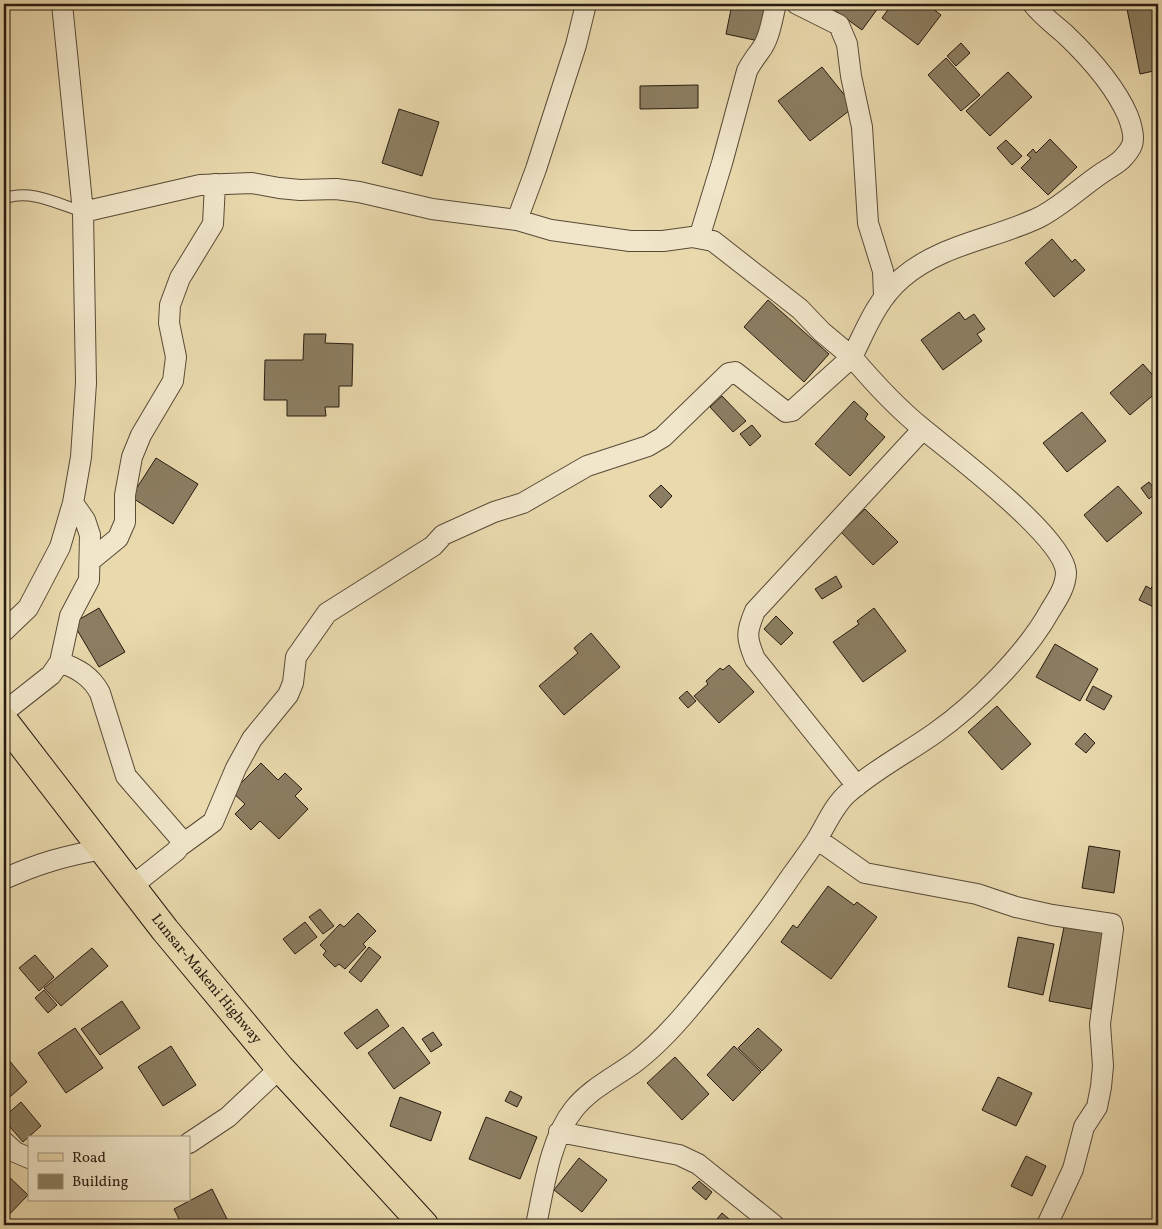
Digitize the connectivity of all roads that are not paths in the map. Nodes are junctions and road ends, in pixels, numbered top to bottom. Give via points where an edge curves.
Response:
1 (62, 4) edge
2 (586, 4) edge
3 (776, 4) edge
4 (797, 4) edge
5 (1033, 4) edge
6 (215, 184) junction
7 (4, 199) edge
8 (83, 212) junction
9 (517, 220) junction
10 (699, 238) junction
11 (884, 296) junction
12 (852, 357) junction
13 (923, 430) junction
14 (73, 503) junction
15 (90, 561) junction
16 (4, 631) edge
17 (60, 662) junction
18 (4, 712) edge
19 (4, 721) edge
20 (857, 786) junction
21 (817, 839) junction
22 (180, 846) junction
23 (104, 849) junction
24 (4, 879) edge
25 (132, 886) junction
26 (280, 1068) junction
27 (560, 1132) junction
28 (4, 1142) edge
29 (190, 1142) edge
30 (28, 1158) edge
31 (424, 1225) edge
32 (536, 1225) edge
33 (774, 1225) edge
34 (1046, 1225) edge

1 - 8 street
2 - 9 street via 576,45
3 - 10 street via 768,36 747,71
4 - 11 street via 839,25 848,44 850,76 862,127 868,223 883,271
5 - 11 street via 1110,84 1128,116 1132,145 1122,160 1040,217 962,244 925,262 902,277
6 - 8 street
6 - 9 street via 252,183 300,190 336,189 432,209
6 - 15 street via 213,224 180,278 170,305 168,323 176,357 173,381 132,457 125,495 125,522 118,538
7 - 8 lane via 29,194
8 - 14 street via 86,383 81,457
9 - 10 street via 551,230 630,241
10 - 12 street via 713,241 756,274
11 - 12 street
12 - 13 street via 872,382
12 - 22 street via 792,411 786,412 735,372 729,373 663,436 648,446 588,466 523,503 443,535 434,546 327,613 296,657 288,695 252,739 213,822
13 - 20 street via 756,611 748,628 747,637 755,659
13 - 20 street via 1002,495 1052,543 1066,571 1063,589 1042,625 991,686 937,731
14 - 15 street via 85,520 90,535
14 - 16 street via 60,547 28,608
15 - 17 street via 89,580 70,616
17 - 18 street via 51,675
17 - 22 street via 81,670 96,686 126,776 178,836
19 - 23 main road, Lunsar-Makeni Highway
20 - 21 street via 825,823
21 - 27 street via 769,909 686,1012 660,1041 600,1084 574,1108
21 - 34 street via 865,874 977,894 1052,915 1112,924 1100,1024 1102,1087 1097,1107 1084,1127 1073,1169
22 - 25 street
23 - 24 street via 34,865
23 - 25 main road, Lunsar-Makeni Highway
25 - 26 main road, Lunsar-Makeni Highway
26 - 29 street via 228,1117
26 - 31 main road, Lunsar-Makeni Highway
27 - 32 street
27 - 33 street via 679,1155 698,1164
28 - 30 street

